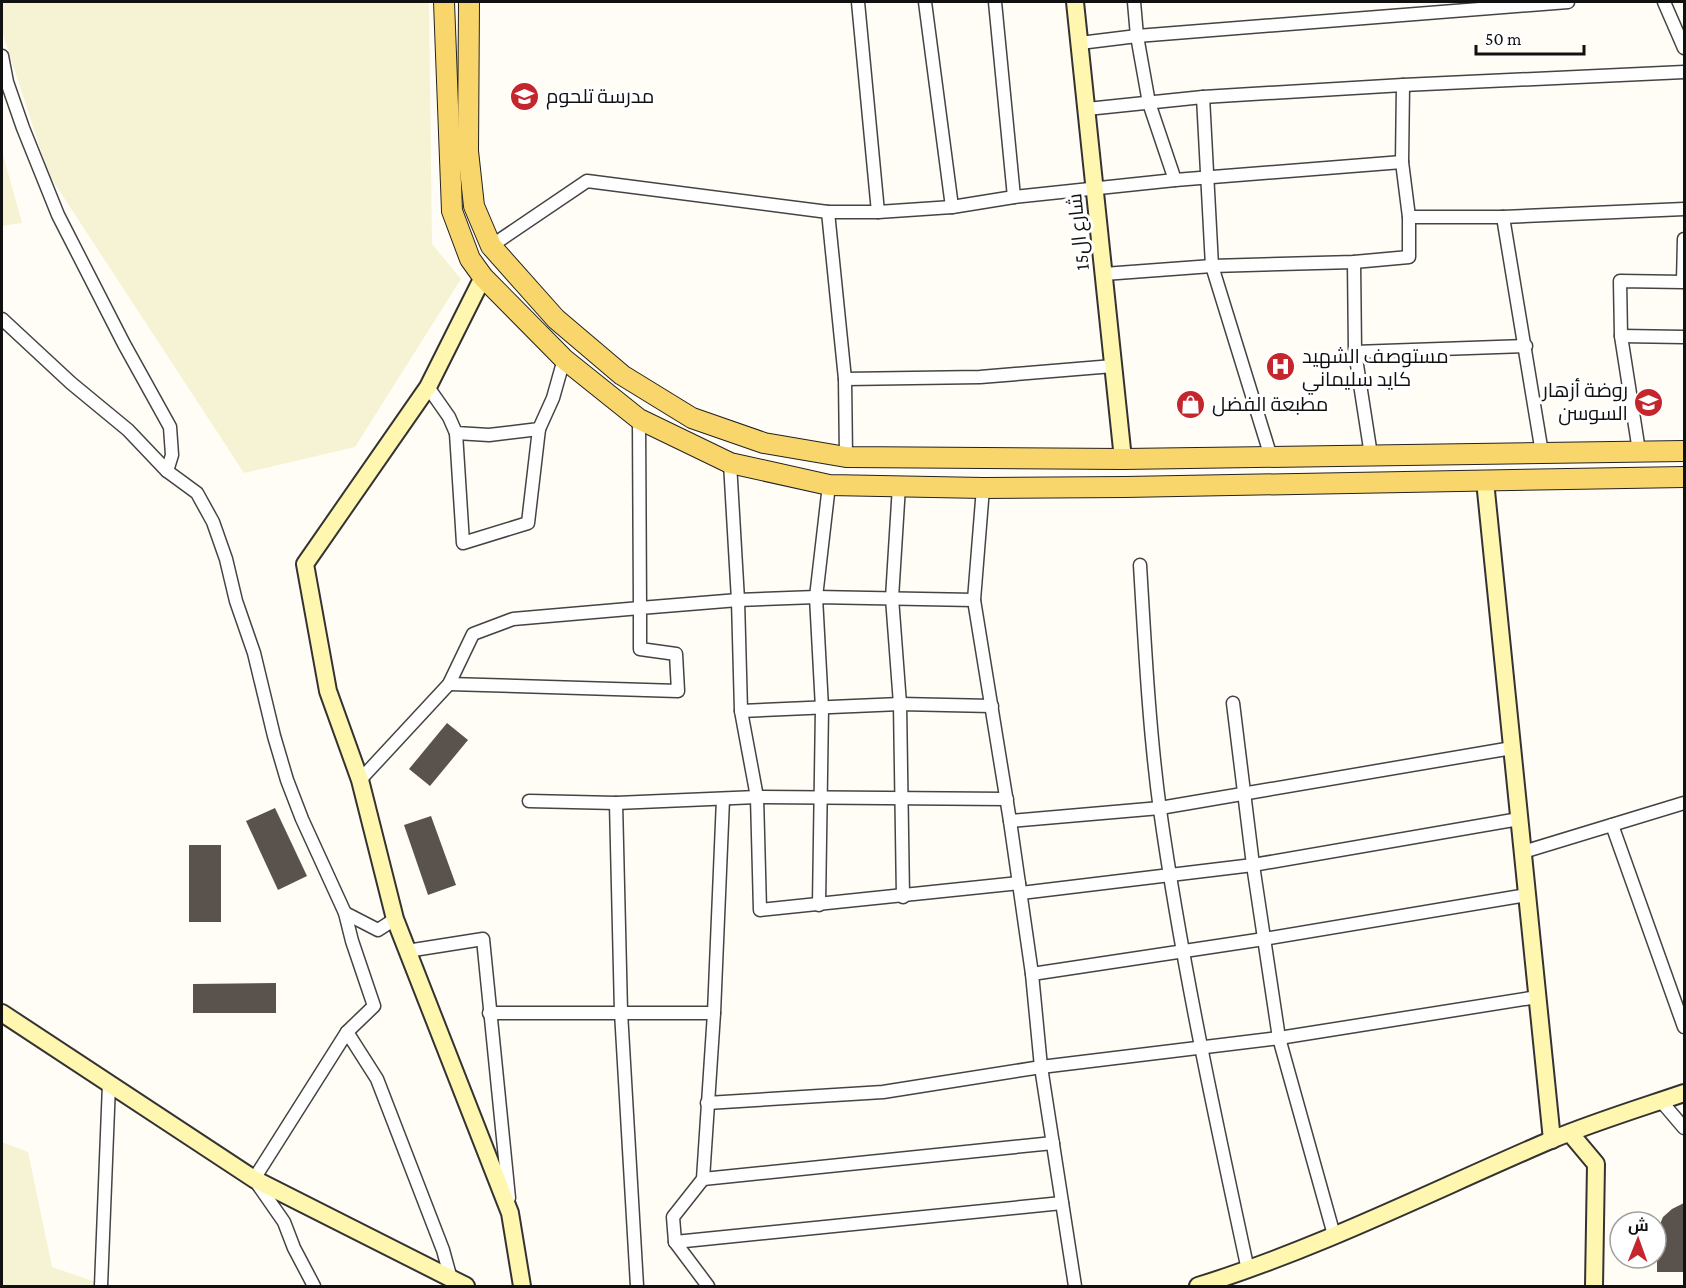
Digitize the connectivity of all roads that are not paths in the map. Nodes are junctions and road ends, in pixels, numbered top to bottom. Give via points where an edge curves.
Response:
1 (444, 2) edge
2 (469, 2) edge
3 (858, 2) edge
4 (925, 2) edge
5 (995, 2) edge
6 (1075, 2) edge
7 (1134, 2) edge
8 (1568, 2) edge
9 (1664, 2) edge
10 (1137, 36) junction
11 (1080, 44) junction
12 (1684, 48) edge
13 (2, 56) edge
14 (1684, 72) edge
15 (1403, 85) junction
16 (1203, 97) junction
17 (1149, 103) junction
18 (1087, 109) junction
19 (1402, 162) junction
20 (1207, 177) junction
21 (1175, 180) junction
22 (1095, 189) junction
23 (1014, 197) junction
24 (951, 207) junction
25 (1684, 209) edge
26 (828, 212) junction
27 (878, 212) junction
28 (1503, 216) junction
29 (1409, 217) junction
30 (1684, 238) edge
31 (491, 246) junction
32 (1354, 262) junction
33 (1212, 266) junction
34 (1104, 274) junction
35 (483, 277) junction
36 (2, 319) edge
37 (1621, 336) junction
38 (1684, 337) edge
39 (1526, 346) junction
40 (1355, 352) junction
41 (564, 359) junction
42 (1113, 366) junction
43 (845, 379) junction
44 (428, 387) junction
45 (639, 419) junction
46 (539, 429) junction
47 (456, 433) junction
48 (1639, 451) junction
49 (1684, 451) edge
50 (1542, 453) junction
51 (1371, 455) junction
52 (846, 457) junction
53 (1271, 457) junction
54 (1123, 459) junction
55 (730, 464) junction
56 (167, 471) junction
57 (1684, 477) edge
58 (1485, 481) junction
59 (829, 485) junction
60 (899, 486) junction
61 (983, 488) junction
62 (1140, 565) dead end
63 (816, 597) junction
64 (892, 598) junction
65 (738, 600) junction
66 (974, 600) junction
67 (640, 608) junction
68 (449, 684) junction
69 (1233, 703) dead end
70 (900, 704) junction
71 (992, 706) junction
72 (822, 708) junction
73 (741, 711) junction
74 (1512, 748) junction
75 (360, 780) junction
76 (1244, 795) junction
77 (757, 797) junction
78 (723, 799) junction
79 (821, 799) junction
80 (903, 799) junction
81 (1007, 799) junction
82 (529, 801) dead end
83 (616, 803) junction
84 (1684, 803) edge
85 (1160, 808) junction
86 (1519, 819) junction
87 (1010, 821) junction
88 (1612, 825) junction
89 (1523, 852) junction
90 (1253, 865) junction
91 (1170, 875) junction
92 (1020, 888) junction
93 (1527, 894) junction
94 (903, 897) junction
95 (819, 905) junction
96 (345, 913) junction
97 (395, 920) junction
98 (1264, 939) junction
99 (407, 951) junction
100 (1182, 952) junction
101 (1032, 974) junction
102 (1538, 997) junction
103 (621, 1012) junction
104 (2, 1013) edge
105 (489, 1013) junction
106 (714, 1013) junction
107 (1684, 1027) edge
108 (347, 1032) junction
109 (1279, 1038) junction
110 (1200, 1046) junction
111 (1041, 1067) junction
112 (109, 1084) junction
113 (1684, 1093) edge
114 (1661, 1101) junction
115 (707, 1103) junction
116 (1684, 1128) edge
117 (1570, 1133) junction
118 (1552, 1140) junction
119 (1053, 1143) junction
120 (254, 1179) junction
121 (703, 1179) junction
122 (1062, 1203) junction
123 (510, 1213) junction
124 (1334, 1235) junction
125 (675, 1242) junction
126 (1242, 1277) edge
127 (458, 1283) edge
128 (101, 1287) edge
129 (314, 1287) edge
130 (522, 1287) edge
131 (637, 1287) edge
132 (708, 1287) edge
133 (1075, 1287) edge
134 (1198, 1287) edge
135 (1594, 1287) edge

1 - 35 main road via 452,211 470,259
2 - 31 main road via 468,151 474,206
3 - 27 street
4 - 24 street
5 - 23 street
6 - 11 street, شارع ال15
7 - 10 street
8 - 10 street
9 - 12 street
10 - 11 street
10 - 17 street
11 - 18 street, شارع ال15
13 - 56 street via 23,128 58,215 170,427 172,455
14 - 15 street
15 - 16 street
15 - 19 street
16 - 17 street
16 - 20 street
17 - 18 street
17 - 21 street
18 - 22 street, شارع ال15
19 - 20 street
19 - 29 street
20 - 21 street
20 - 33 street
21 - 22 street
22 - 23 street
22 - 34 street, شارع ال15
23 - 24 street
24 - 27 street
25 - 28 street
26 - 27 street
26 - 31 street via 587,181
26 - 43 street
28 - 29 street
28 - 39 street
29 - 32 street via 1409,257
30 - 37 street via 1683,282 1620,281
31 - 52 main road via 556,319 622,375 692,418 764,443
32 - 33 street
32 - 40 street
33 - 34 street
33 - 53 street
34 - 42 street, شارع ال15
35 - 41 main road
35 - 44 street
36 - 56 street via 128,430
37 - 38 street
37 - 48 street
39 - 40 street
39 - 50 street
40 - 51 street
41 - 45 main road
41 - 46 street
42 - 43 street via 980,377
42 - 54 street, شارع ال15
43 - 52 street
44 - 47 street
44 - 75 street via 305,564 328,691
45 - 55 main road
45 - 67 street
46 - 47 street via 489,435
46 - 47 street via 528,523 463,543
48 - 49 main road
48 - 50 main road
50 - 51 main road
51 - 53 main road
52 - 54 main road
53 - 54 main road
55 - 59 main road
55 - 65 street
56 - 96 street via 197,493 213,522 254,653 287,780
57 - 58 main road
58 - 61 main road
58 - 74 street
59 - 60 main road
59 - 63 street
60 - 61 main road
60 - 64 street
61 - 66 street
62 - 85 street
63 - 64 street
63 - 65 street
63 - 72 street
64 - 66 street
64 - 70 street
65 - 67 street
65 - 73 street
66 - 71 street
67 - 68 street via 513,619 473,634
67 - 68 street via 640,649 676,654 678,691
68 - 75 street
69 - 76 street
70 - 71 street
70 - 72 street
70 - 80 street
71 - 81 street
72 - 73 street
72 - 79 street
73 - 77 street
74 - 76 street
74 - 86 street
75 - 97 street
76 - 85 street
76 - 90 street
77 - 78 street
77 - 79 street
77 - 95 street via 760,910
78 - 83 street
78 - 106 street
79 - 80 street
79 - 95 street
80 - 81 street
80 - 94 street
81 - 87 street
82 - 83 street
83 - 103 street
84 - 88 street
85 - 87 street
85 - 91 street
86 - 89 street
86 - 90 street
87 - 92 street
88 - 89 street
88 - 107 street
89 - 93 street
90 - 91 street
90 - 98 street
91 - 92 street
91 - 100 street
92 - 94 street
92 - 101 street
93 - 98 street
93 - 102 street
94 - 95 street
96 - 97 street via 378,930
96 - 108 street via 374,1006
97 - 99 street
98 - 100 street
98 - 109 street
99 - 105 street via 483,939
99 - 123 street
100 - 101 street
100 - 110 street
101 - 111 street
102 - 109 street
102 - 118 street
103 - 105 street
103 - 106 street
103 - 131 street
104 - 112 street
105 - 123 street
106 - 115 street
108 - 120 street
108 - 127 street via 377,1079
109 - 110 street
109 - 124 street
110 - 111 street
110 - 126 street
111 - 115 street via 883,1092
111 - 119 street
112 - 120 street
112 - 128 street
113 - 114 street
114 - 116 street
114 - 117 street
115 - 121 street
117 - 118 street
117 - 135 street via 1596,1164
118 - 124 street
119 - 121 street
119 - 122 street
120 - 127 street
120 - 129 street via 284,1222
121 - 125 street via 673,1217
122 - 125 street
122 - 133 street
123 - 130 street
124 - 126 street
125 - 132 street
126 - 134 street

